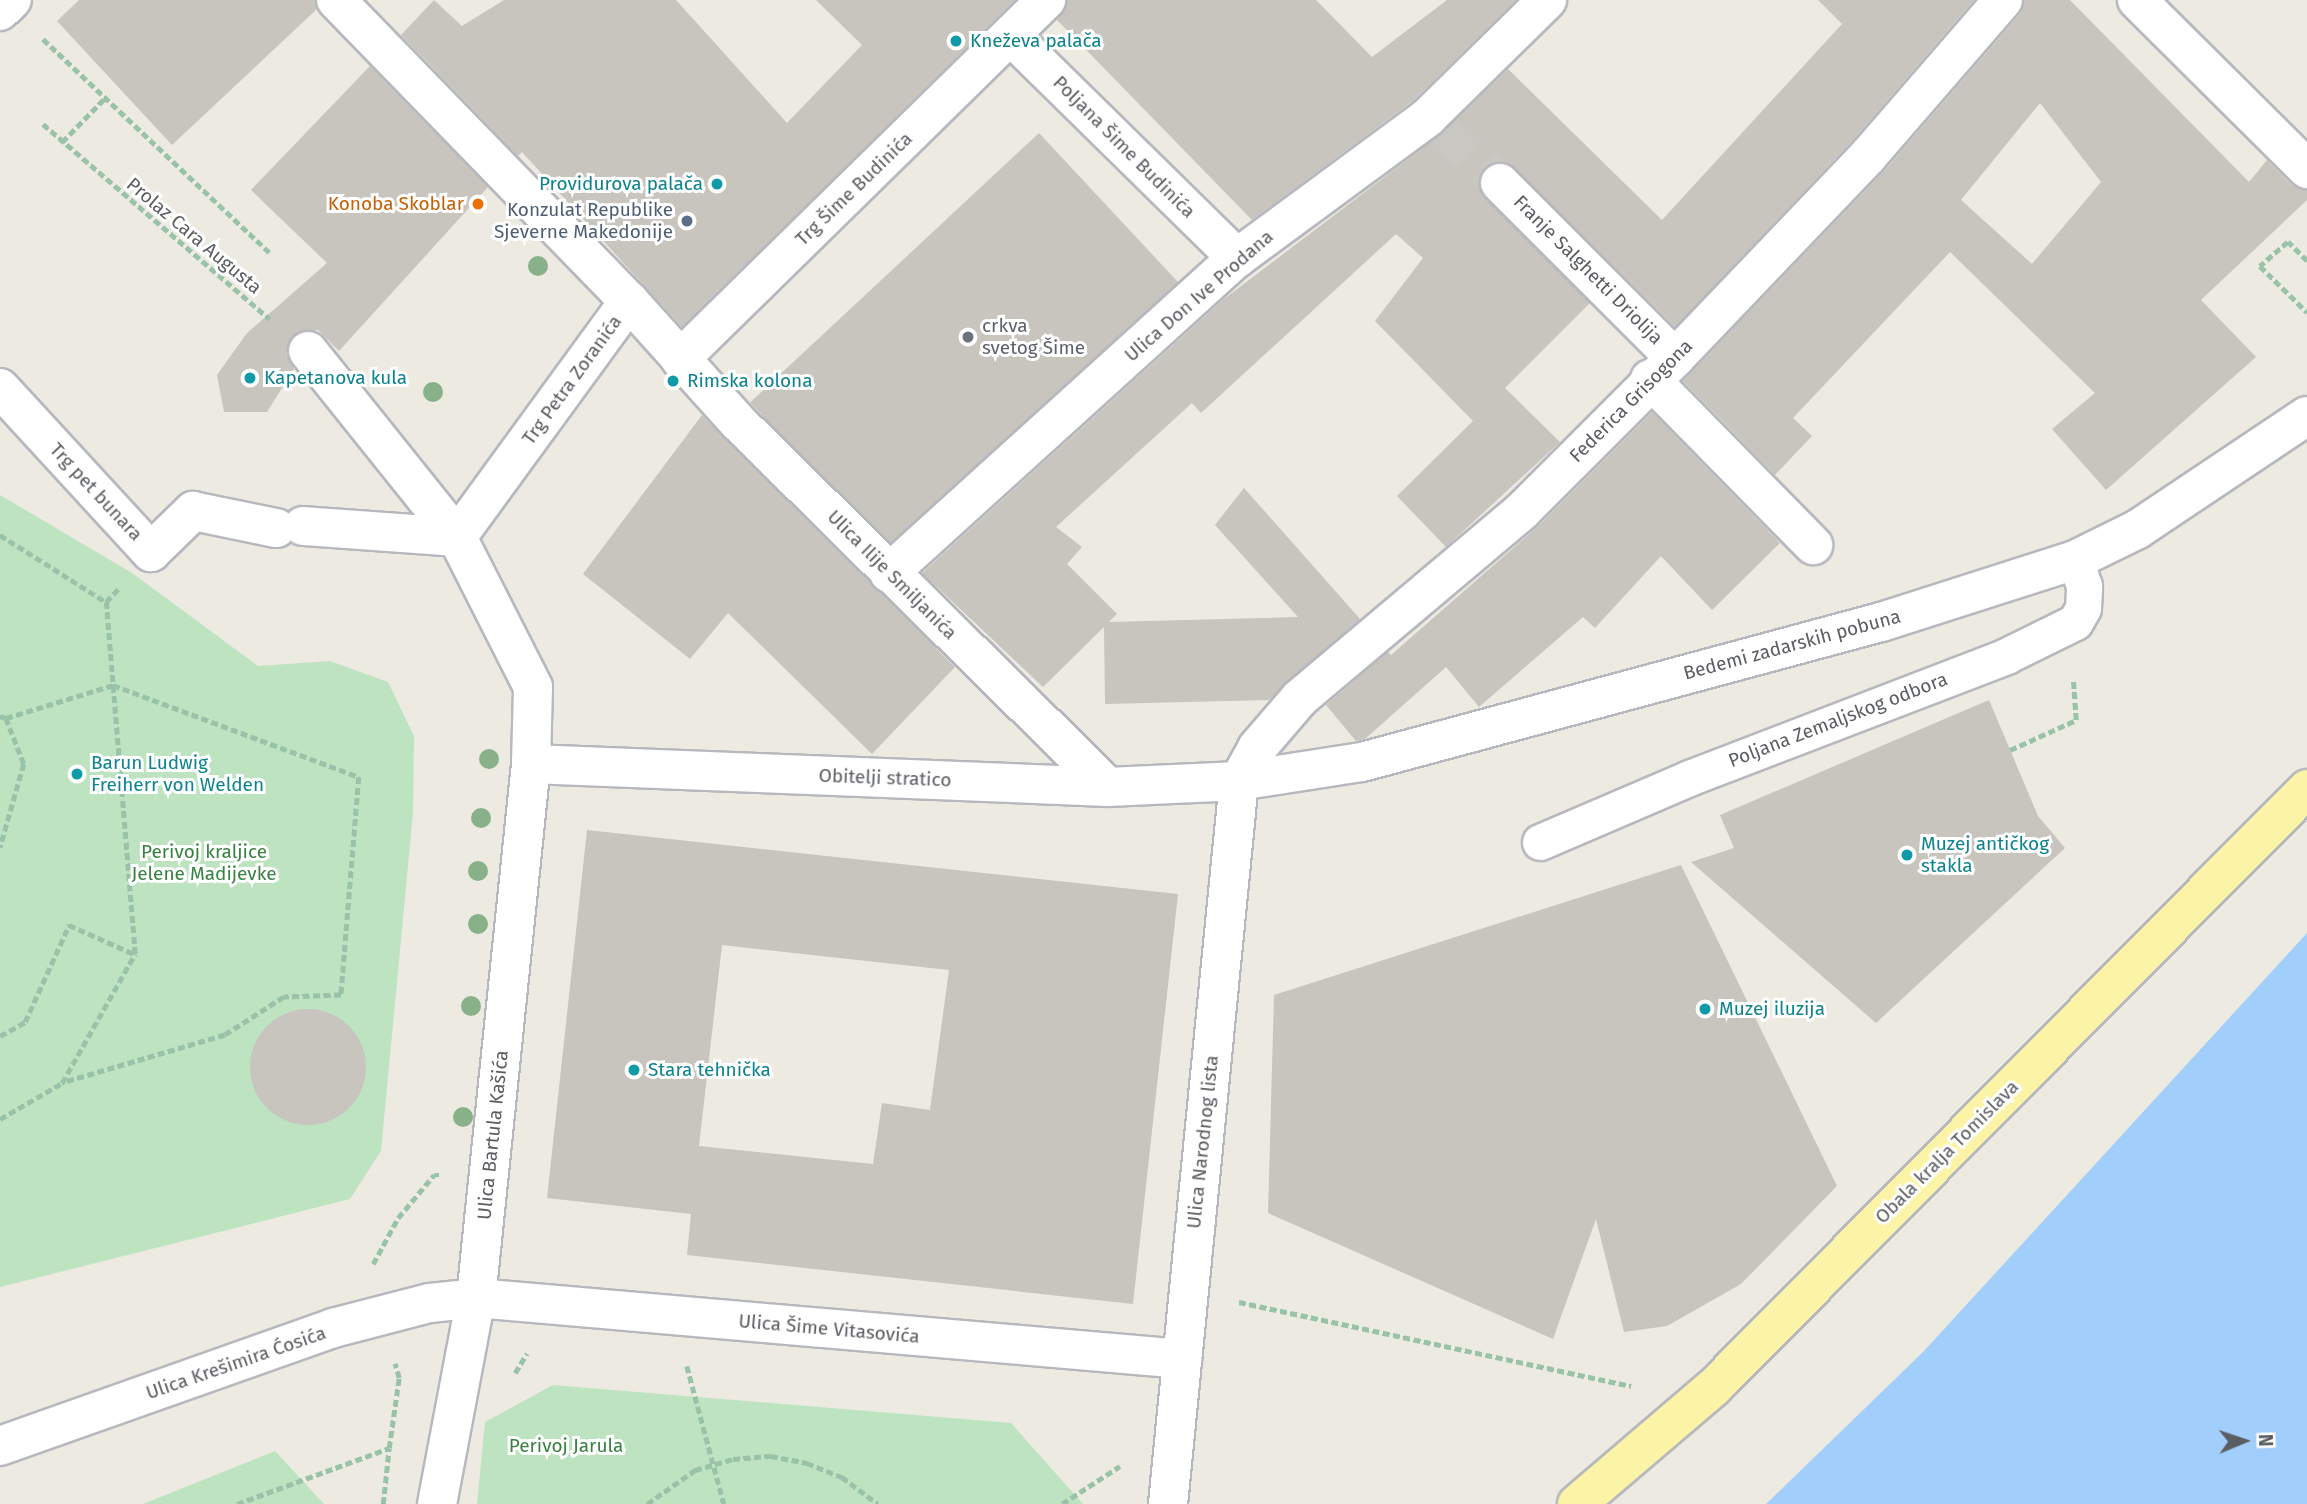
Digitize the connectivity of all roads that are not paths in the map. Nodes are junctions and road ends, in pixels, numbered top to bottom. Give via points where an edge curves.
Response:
1 (12, 0) edge
2 (337, 0) edge
3 (1547, 0) edge
4 (2003, 0) edge
5 (2137, 0) edge
6 (0, 11) edge
7 (1029, 18) edge
8 (2307, 169) edge
9 (1500, 183) tunnel mouth
10 (1237, 258) junction
11 (629, 301) junction
12 (308, 351) road end
13 (680, 359) junction
14 (1663, 368) junction
15 (0, 388) edge
16 (2307, 416) edge
17 (457, 537) junction
18 (1813, 545) dead end
19 (2075, 560) junction
20 (889, 573) junction
21 (531, 764) junction
22 (1239, 780) junction
23 (1108, 786) junction
24 (2307, 789) edge
25 (1540, 842) dead end
26 (476, 1298) junction
27 (1182, 1359) junction
28 (0, 1447) edge
29 (437, 1504) edge
30 (1168, 1504) edge
31 (1577, 1504) edge

1 - 6 street
2 - 11 street, Trg Petra Zoranića
3 - 10 street, Ulica Don Ive Prodana via 1434,123
4 - 14 street, Federica Grisogona via 1867,156
5 - 8 street
7 - 10 street, Poljana Šime Budinića
7 - 13 street, Trg Šime Budinića
9 - 14 street, Franje Salghetti Driolija
10 - 20 street, Ulica Don Ive Prodana
11 - 13 street, Ulica Ilije Smiljanića
11 - 17 street, Trg Petra Zoranića
12 - 17 street
13 - 20 street, Ulica Ilije Smiljanića
14 - 18 street, Franje Salghetti Driolija
14 - 22 street, Federica Grisogona via 1522,511 1300,698 1257,748
15 - 17 street, Trg pet bunara via 151,552 193,511 289,527
16 - 19 street, Bedemi zadarskih pobuna via 2138,529
17 - 21 street via 533,687
19 - 22 street, Bedemi zadarskih pobuna via 1881,622 1362,762
19 - 25 lane, Poljana Zemaljskog odbora via 2084,586 2083,608 2075,622 2006,656 1689,778
20 - 23 street, Ulica Ilije Smiljanića
21 - 23 street, Obitelji stratico
21 - 26 street, Ulica Bartula Kašića
22 - 23 street, Obitelji stratico
22 - 27 street, Ulica Narodnog lista
24 - 31 main road, Obala kralja Tomislava via 1714,1387
26 - 27 street, Ulica Šime Vitasovića
26 - 28 street, Ulica Krešimira Ćosića via 430,1303 333,1328
26 - 29 street, Ulica Bartula Kašića
27 - 30 street, Ulica Narodnog lista

